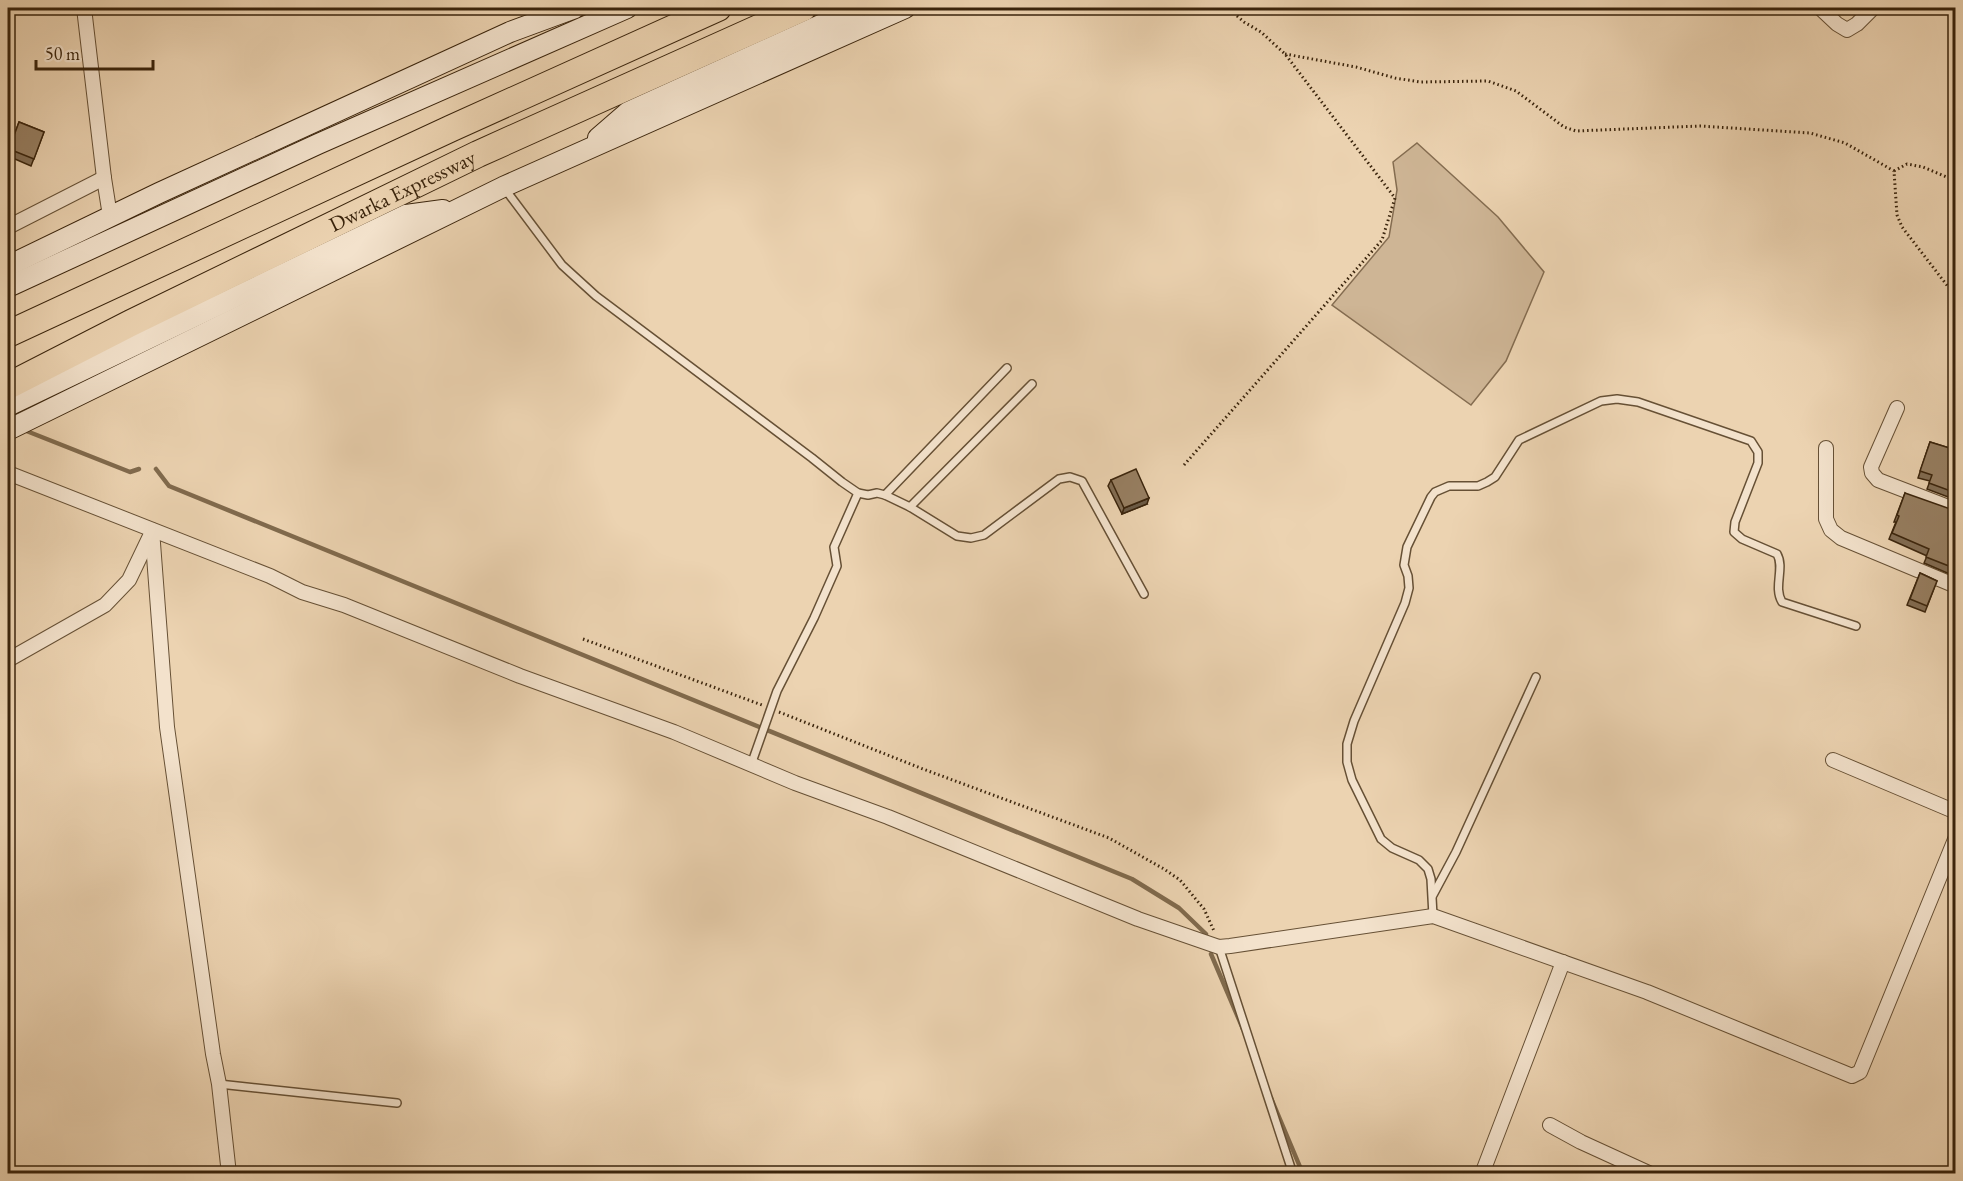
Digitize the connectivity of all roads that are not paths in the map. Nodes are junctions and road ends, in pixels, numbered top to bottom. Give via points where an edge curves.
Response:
1 (84, 8) edge
2 (574, 8) edge
3 (627, 8) edge
4 (718, 8) edge
5 (803, 8) edge
6 (858, 8) edge
7 (905, 8) edge
8 (1820, 8) edge
9 (1874, 8) edge
10 (579, 153) junction
11 (104, 178) junction
12 (503, 187) junction
13 (461, 208) junction
14 (110, 216) junction
15 (8, 228) edge
16 (8, 266) edge
17 (8, 287) edge
18 (8, 334) edge
19 (1006, 368) dead end
20 (1032, 384) dead end
21 (8, 386) edge
22 (8, 406) edge
23 (1897, 408) dead end
24 (15, 426) edge
25 (1826, 448) dead end
26 (8, 473) edge
27 (858, 493) junction
28 (885, 495) junction
29 (910, 507) junction
30 (1956, 510) edge
31 (152, 530) junction
32 (1956, 586) edge
33 (1144, 594) dead end
34 (1857, 626) dead end
35 (8, 660) edge
36 (1536, 677) dead end
37 (1833, 760) dead end
38 (752, 765) junction
39 (1956, 812) edge
40 (1956, 837) edge
41 (1432, 898) junction
42 (1433, 916) junction
43 (1219, 947) junction
44 (1563, 962) junction
45 (219, 1084) junction
46 (397, 1103) dead end
47 (1550, 1125) dead end
48 (229, 1173) edge
49 (1293, 1173) edge
50 (1482, 1173) edge
51 (1651, 1173) edge

1 - 11 street
2 - 14 main road via 510,32
3 - 17 main road
4 - 18 highway, Dwarka Expressway
5 - 21 highway, Dwarka Expressway via 478,154
6 - 10 main road via 628,112
7 - 10 main road
8 - 9 street via 1847,30
10 - 12 main road
11 - 14 street
11 - 15 street
12 - 13 main road
12 - 27 lane via 562,265 596,296
13 - 22 main road via 406,215
13 - 24 main road
14 - 16 main road
19 - 28 lane
20 - 29 lane
23 - 30 street via 1871,467 1872,473 1878,480
25 - 32 street via 1826,519 1831,530 1841,538
26 - 31 street
27 - 28 lane
27 - 38 lane via 834,547 837,566 777,691
28 - 29 lane
29 - 33 lane via 957,536 971,538 984,535 1059,479 1082,481
31 - 35 street via 129,580 105,605
31 - 38 street via 302,592
31 - 45 street via 166,727
34 - 41 lane via 1782,602 1777,554 1734,532 1758,463 1758,452 1751,441 1638,402 1601,401 1519,440 1495,477 1487,482 1478,486 1449,486 1435,492 1407,547 1404,566 1409,588 1405,603 1347,744 1353,780 1378,834 1428,870
36 - 41 lane
37 - 39 street
38 - 43 street via 1138,919
40 - 44 street via 1856,1075 1846,1075 1647,992
41 - 42 lane
42 - 43 street
42 - 44 street
43 - 49 lane
44 - 50 street
45 - 46 lane
45 - 48 street
47 - 51 street

